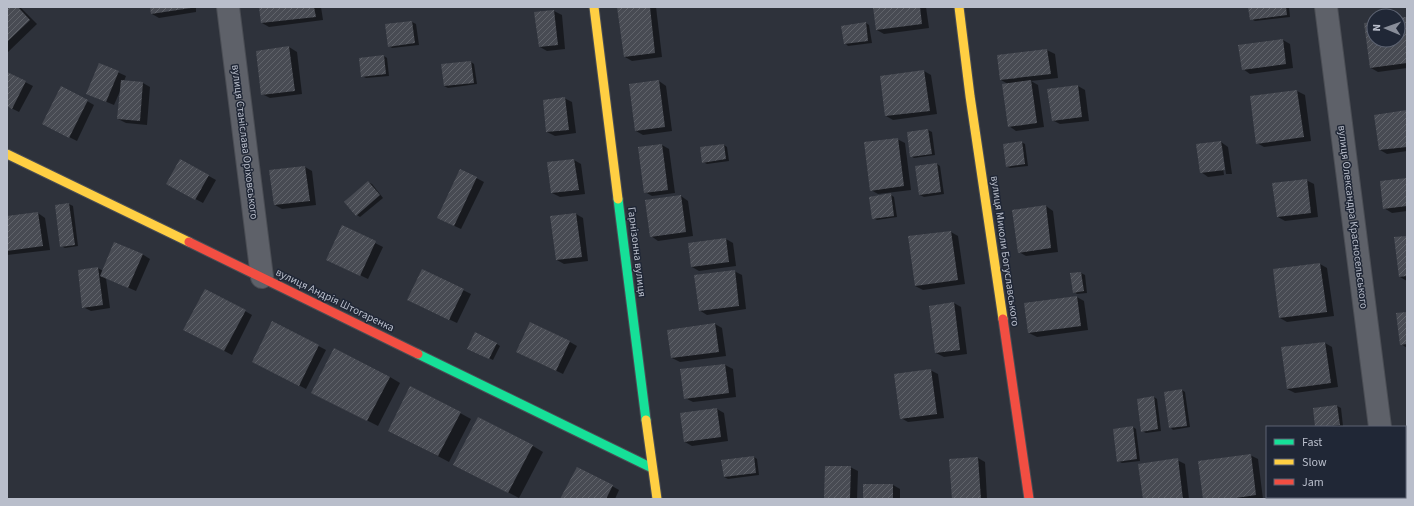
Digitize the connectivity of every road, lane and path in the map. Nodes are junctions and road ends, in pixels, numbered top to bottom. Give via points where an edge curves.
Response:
1 (228, 7) edge
2 (594, 7) edge
3 (959, 7) edge
4 (1326, 7) edge
5 (7, 154) edge
6 (262, 277) junction
7 (1380, 426) edge
8 (652, 468) junction
9 (657, 499) edge
10 (1030, 499) edge

1 - 6 street, вулиця Станіслава Оріховського
2 - 8 street, Гарнізонна вулиця
3 - 10 street, вулиця Миколи Богуславського
4 - 7 street, вулиця Олександра Красносельського
5 - 6 street, вулиця Андрія Штогаренка
6 - 8 street, вулиця Андрія Штогаренка
8 - 9 street, Гарнізонна вулиця

